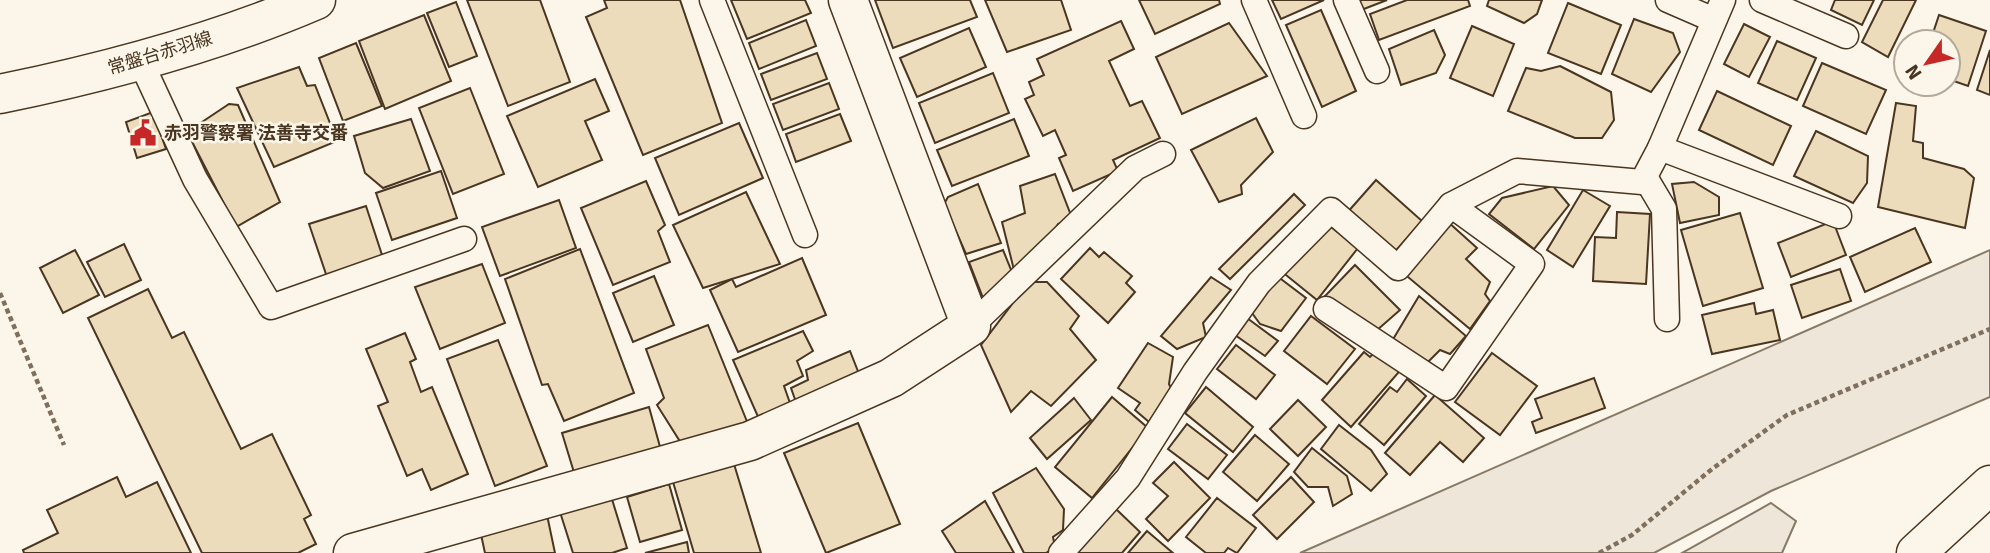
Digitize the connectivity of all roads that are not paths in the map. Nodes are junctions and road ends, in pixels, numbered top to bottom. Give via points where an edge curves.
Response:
1 (316, 0) edge
2 (712, 0) edge
3 (848, 0) edge
4 (1254, 0) edge
5 (1346, 0) edge
6 (1668, 0) edge
7 (1762, 0) edge
8 (1718, 10) edge
9 (1846, 36) dead end
10 (140, 60) junction
11 (1377, 71) dead end
12 (0, 94) edge
13 (1304, 116) dead end
14 (1660, 148) junction
15 (1163, 154) dead end
16 (1645, 177) junction
17 (1451, 205) junction
18 (1839, 216) dead end
19 (805, 235) dead end
20 (464, 239) dead end
21 (1326, 309) dead end
22 (1667, 319) dead end
23 (971, 326) junction
24 (1990, 485) edge
25 (353, 553) edge
26 (1061, 553) edge
27 (1916, 553) edge

1 - 10 street, 常盤台赤羽線
2 - 19 lane
3 - 23 street
4 - 13 lane
5 - 11 lane
6 - 8 lane
7 - 9 lane
8 - 14 lane
10 - 12 street, 常盤台赤羽線
10 - 20 lane via 195,179 271,307
14 - 16 lane
14 - 18 lane
15 - 23 lane via 1135,168
16 - 17 lane via 1643,182 1517,171
16 - 22 lane via 1664,209
17 - 21 lane via 1532,264 1446,388
17 - 26 lane via 1398,268 1331,209 1259,283 1128,478
23 - 25 street via 891,378 750,441
24 - 27 street

